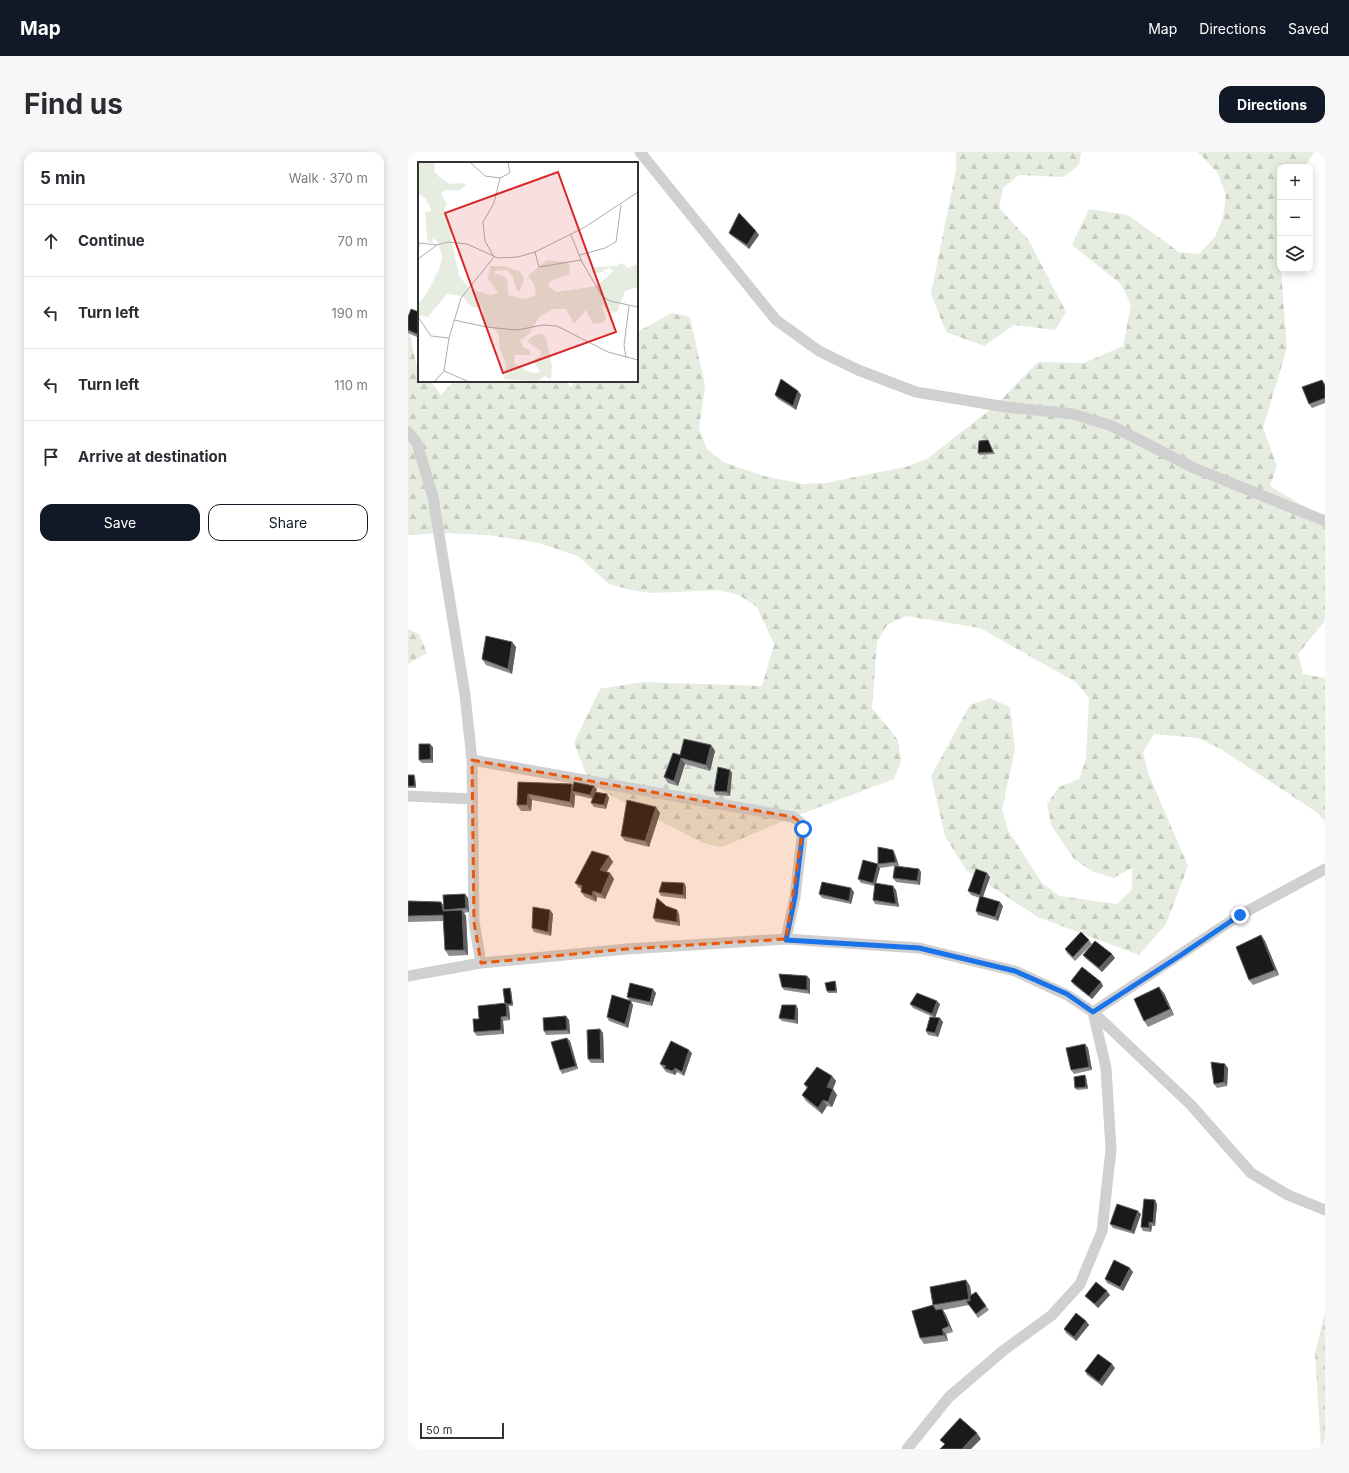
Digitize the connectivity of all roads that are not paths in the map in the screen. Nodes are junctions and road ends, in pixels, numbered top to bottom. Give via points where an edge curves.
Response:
1 (640, 152) edge
2 (408, 432) edge
3 (1325, 520) edge
4 (472, 760) junction
5 (408, 796) edge
6 (472, 799) junction
7 (1325, 869) edge
8 (786, 940) junction
9 (481, 963) junction
10 (408, 976) edge
11 (1093, 1012) junction
12 (1325, 1210) edge
13 (907, 1449) edge

1 - 3 street via 776,320 819,351 858,370 916,392 1006,407 1073,414 1112,426 1194,468
2 - 4 street via 417,443 433,498 465,695
4 - 6 street
4 - 8 street via 793,817 800,822 803,829 795,897
5 - 6 street
6 - 9 street via 474,922
7 - 11 street via 1240,915
8 - 9 street via 627,949
8 - 11 street via 919,948 971,960 1015,971 1067,994
9 - 10 street
11 - 12 street via 1191,1105 1251,1173 1288,1195
11 - 13 street via 1106,1068 1111,1149 1102,1231 1080,1284 1052,1315 1004,1350 949,1397

